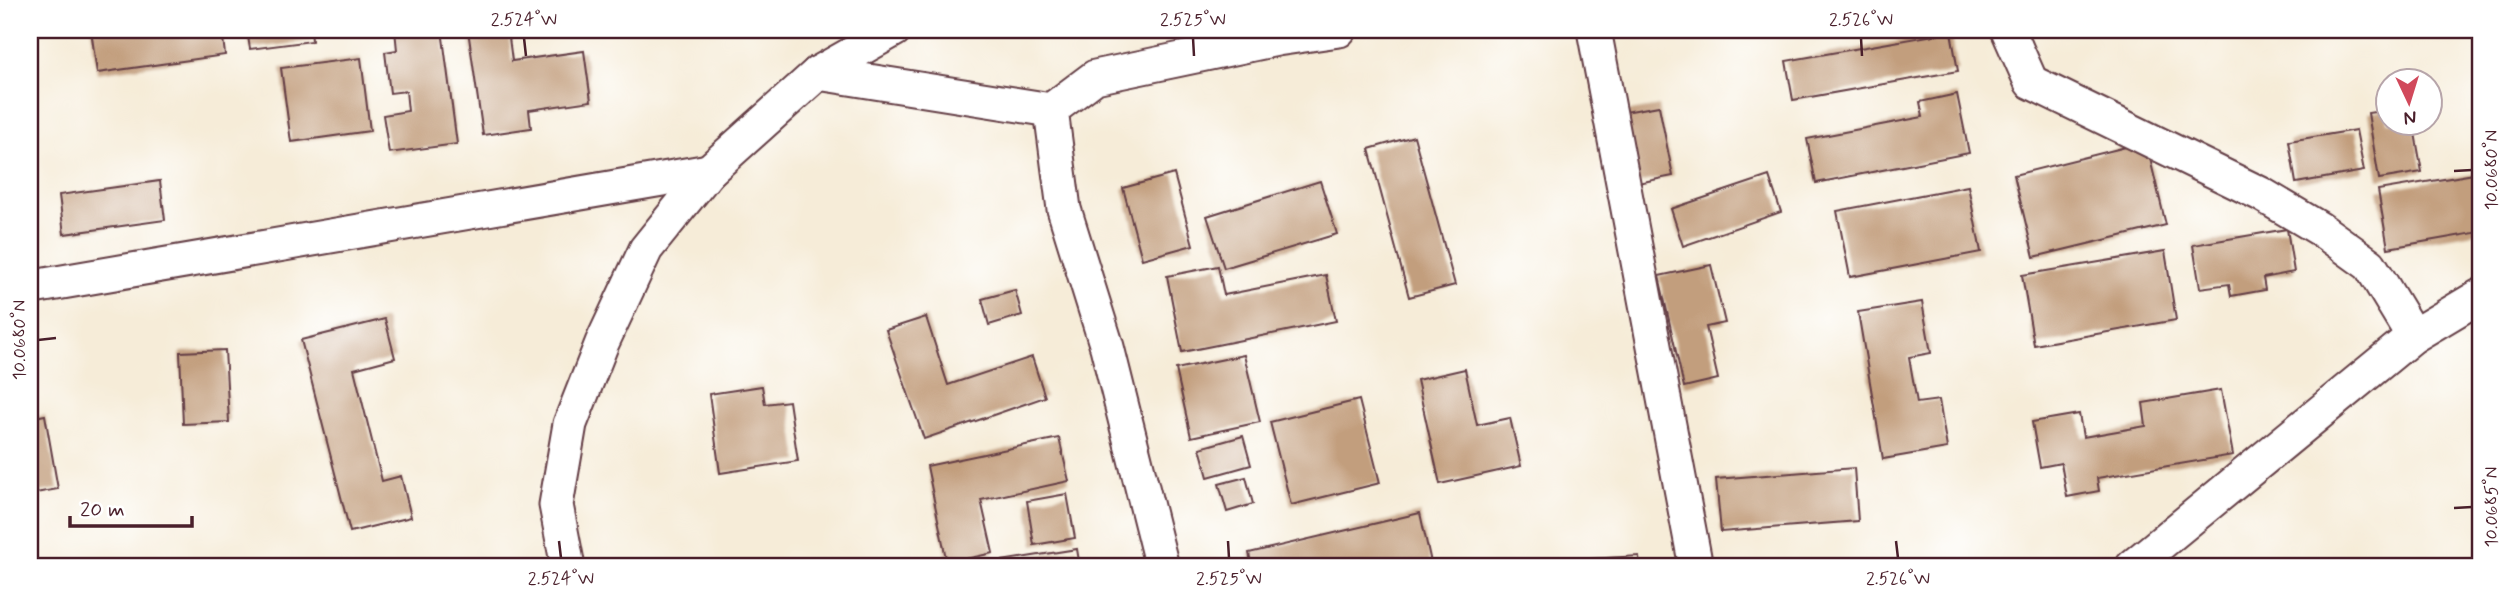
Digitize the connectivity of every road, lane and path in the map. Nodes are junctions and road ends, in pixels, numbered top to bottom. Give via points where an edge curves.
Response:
1 (894, 30) edge
2 (1339, 30) edge
3 (1594, 30) edge
4 (2008, 30) edge
5 (818, 73) junction
6 (1051, 110) junction
7 (709, 172) junction
8 (30, 284) edge
9 (2480, 296) edge
10 (2413, 336) junction
11 (568, 567) edge
12 (1162, 567) edge
13 (1696, 567) edge
14 (2132, 567) edge

1 - 5 street
2 - 6 street via 1094,77
3 - 13 street
4 - 10 street via 2031,82 2261,194 2370,265
5 - 6 street
5 - 7 street
6 - 12 street via 1064,209 1107,347
7 - 8 street
7 - 11 street via 646,249 570,424 556,505
9 - 10 street
10 - 14 street

